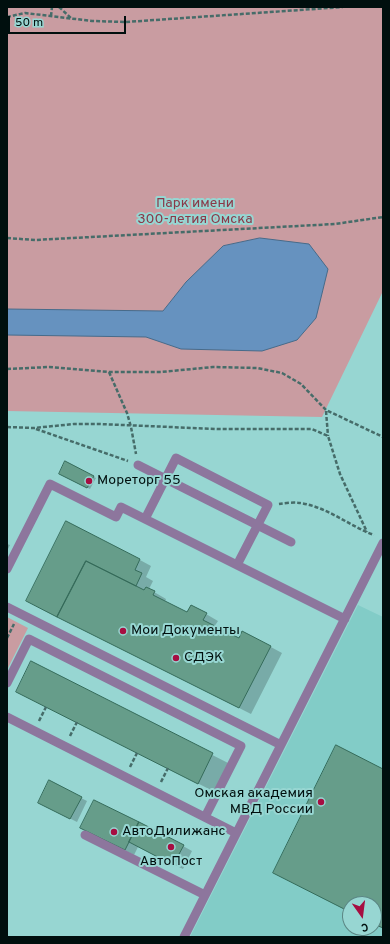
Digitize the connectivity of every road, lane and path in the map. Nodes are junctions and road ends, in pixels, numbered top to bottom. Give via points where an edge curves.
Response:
1 (52, 7) edge
2 (59, 7) edge
3 (343, 7) edge
4 (51, 16) junction
5 (7, 17) edge
6 (71, 18) junction
7 (383, 217) edge
8 (7, 238) edge
9 (7, 369) edge
10 (109, 372) junction
11 (326, 410) junction
12 (7, 427) edge
13 (132, 427) junction
14 (34, 428) junction
15 (328, 436) junction
16 (383, 437) edge
17 (138, 465) junction
18 (165, 479) junction
19 (268, 505) junction
20 (145, 519) junction
21 (258, 525) junction
22 (367, 532) junction
23 (380, 540) edge
24 (291, 542) dead end
25 (238, 565) junction
26 (7, 569) edge
27 (7, 607) edge
28 (345, 619) junction
29 (7, 683) edge
30 (46, 707) dead end
31 (7, 717) edge
32 (39, 722) dead end
33 (77, 722) dead end
34 (69, 737) dead end
35 (281, 745) junction
36 (137, 753) dead end
37 (130, 768) dead end
38 (168, 768) dead end
39 (160, 783) dead end
40 (205, 817) junction
41 (236, 833) junction
42 (85, 835) dead end
43 (205, 895) junction
44 (184, 937) edge

1 - 4 path
2 - 6 path
3 - 6 path via 126,22
4 - 5 path via 25,13
4 - 6 path
7 - 8 path via 319,225 35,240
9 - 10 path via 50,367
10 - 11 path via 161,372 213,367 257,368 282,373 301,384
10 - 13 path
11 - 15 path
11 - 16 path
12 - 14 path
13 - 14 path via 74,424
13 - 15 path via 312,429
13 - 17 path
14 - 17 path
15 - 22 path via 340,474
17 - 18 lane
18 - 19 lane via 176,458
18 - 20 lane
18 - 21 lane
19 - 21 lane
19 - 22 path via 299,502 316,506
20 - 25 lane
20 - 26 lane via 121,507 116,517 50,484
21 - 24 lane
21 - 25 lane
22 - 23 path
23 - 28 lane
25 - 28 lane
27 - 35 lane
28 - 35 lane
29 - 40 lane via 29,639 241,746
30 - 32 path
31 - 40 lane
33 - 34 path
35 - 41 lane
36 - 37 path
38 - 39 path
40 - 41 lane
41 - 43 lane
42 - 43 lane
43 - 44 lane

